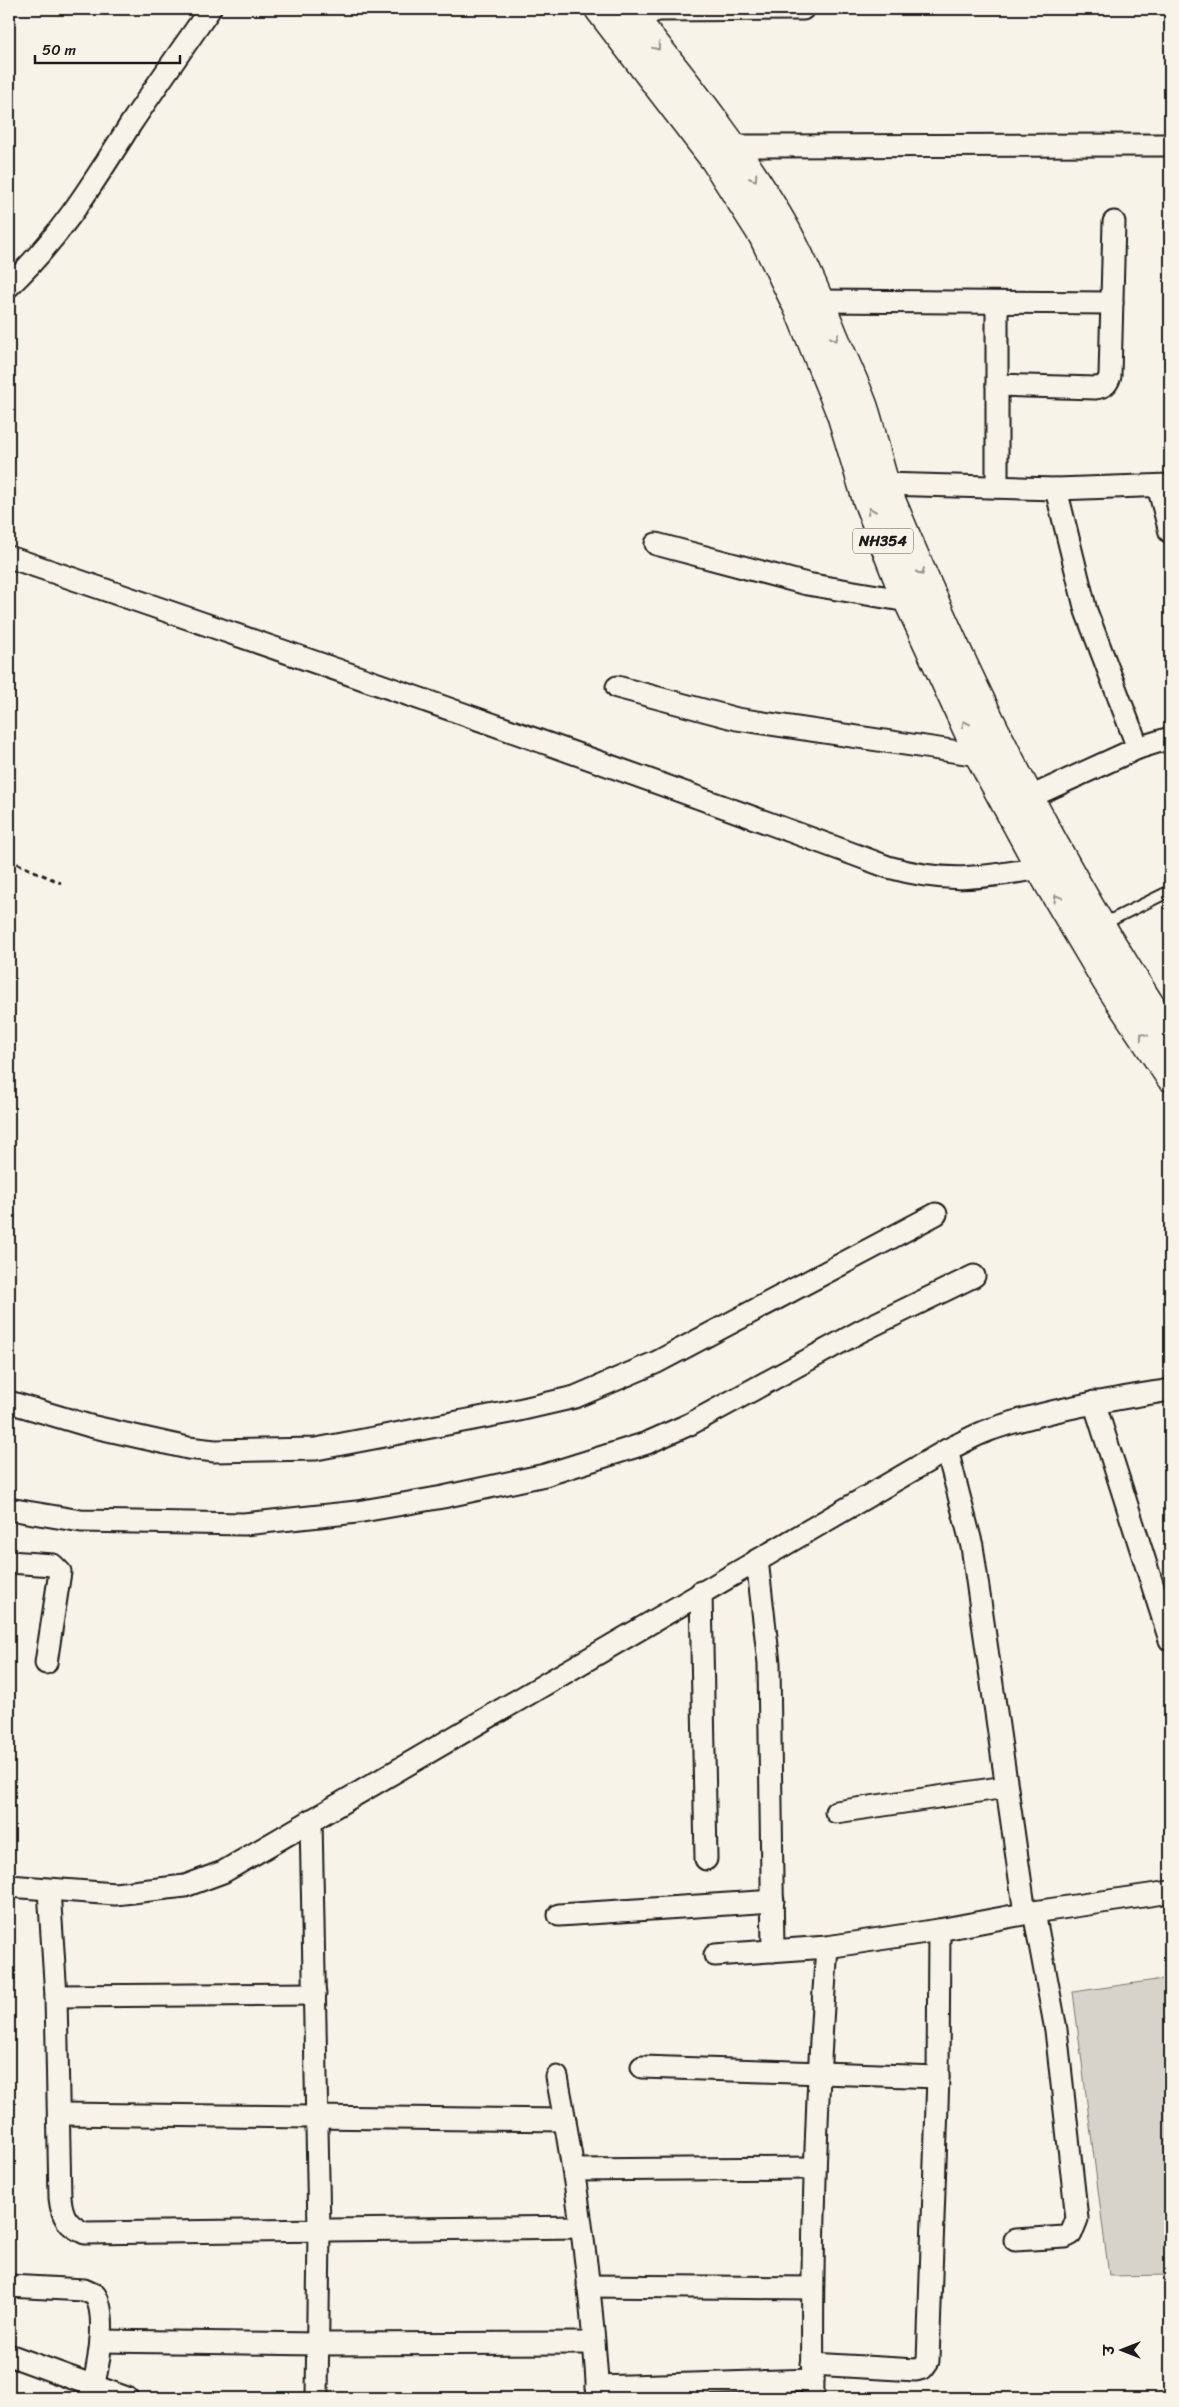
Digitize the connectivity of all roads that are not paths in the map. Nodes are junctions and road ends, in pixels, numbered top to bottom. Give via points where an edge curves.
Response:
1 (210, 9) edge
2 (598, 9) edge
3 (803, 9) edge
4 (627, 20) edge
5 (1170, 145) edge
6 (733, 146) junction
7 (1114, 222) dead end
8 (9, 286) edge
9 (820, 301) junction
10 (997, 303) junction
11 (1112, 303) junction
12 (997, 385) junction
13 (884, 484) junction
14 (1164, 486) edge
15 (996, 487) junction
16 (1056, 489) junction
17 (1170, 532) edge
18 (656, 544) dead end
19 (9, 557) edge
20 (908, 601) junction
21 (617, 687) dead end
22 (1170, 738) edge
23 (1138, 748) junction
24 (980, 755) junction
25 (1018, 802) junction
26 (1041, 868) junction
27 (1170, 891) edge
28 (1100, 925) junction
29 (1170, 1035) edge
30 (1170, 1077) edge
31 (936, 1214) dead end
32 (974, 1276) dead end
33 (1170, 1390) edge
34 (9, 1402) edge
35 (1094, 1402) junction
36 (947, 1450) junction
37 (9, 1508) edge
38 (757, 1560) junction
39 (9, 1562) edge
40 (701, 1592) junction
41 (1170, 1640) edge
42 (46, 1663) dead end
43 (1006, 1787) junction
44 (836, 1812) dead end
45 (311, 1820) junction
46 (706, 1859) dead end
47 (9, 1886) edge
48 (49, 1890) junction
49 (1170, 1892) edge
50 (773, 1901) junction
51 (1030, 1913) junction
52 (559, 1915) dead end
53 (939, 1930) junction
54 (827, 1947) junction
55 (773, 1951) junction
56 (715, 1955) dead end
57 (316, 1994) junction
58 (56, 1996) junction
59 (642, 2067) dead end
60 (817, 2074) junction
61 (557, 2077) dead end
62 (938, 2077) junction
63 (60, 2114) junction
64 (316, 2116) junction
65 (565, 2120) junction
66 (815, 2168) junction
67 (574, 2170) junction
68 (580, 2227) junction
69 (319, 2230) junction
70 (1016, 2240) dead end
71 (9, 2286) edge
72 (588, 2286) junction
73 (812, 2288) junction
74 (101, 2341) junction
75 (593, 2343) junction
76 (317, 2344) junction
77 (9, 2355) edge
78 (812, 2381) edge
79 (91, 2393) edge
80 (598, 2393) edge
81 (127, 2398) edge
82 (317, 2398) edge

1 - 8 street via 72,215 43,252
2 - 4 highway, NH354
3 - 4 street via 658,10
4 -> 6 highway, NH354
20 -> 4 highway, NH354 via 867,500 842,414 799,310 763,236
5 - 6 street
6 -> 9 highway, NH354 via 783,224
7 - 11 street
9 - 10 street
9 -> 13 highway, NH354 via 863,406
10 - 11 street
10 - 12 street
11 - 12 street via 1110,376 1103,387
12 - 15 street
13 - 15 street
13 -> 25 highway, NH354 via 1000,744
14 - 16 street
14 - 17 street
15 - 16 street
16 - 23 street via 1086,611
18 - 20 street via 807,584
19 - 26 street via 451,708 888,867 920,876 964,879
24 -> 20 highway, NH354
21 - 24 street via 737,719
22 - 23 street
23 - 25 street
24 - 25 highway, NH354
25 - 26 highway, NH354
25 - 28 highway, NH354
30 -> 26 highway, NH354 via 1107,982
27 - 28 lane
28 - 29 highway, NH354
31 - 34 street via 657,1362 575,1397 510,1412 316,1449 240,1452 159,1442
32 - 37 street via 861,1331 690,1424 647,1443 545,1475 357,1512 244,1524 81,1521
33 - 35 street
35 - 36 street via 990,1430
35 - 41 street
36 - 38 street
36 - 43 street via 972,1546
38 - 40 street
38 - 50 street via 769,1664
39 - 42 street via 53,1565 60,1572
40 - 45 street
40 - 46 street
43 - 44 street
43 - 51 street
45 - 48 street via 222,1872 185,1886 115,1894
45 - 57 street
47 - 48 street
48 - 58 street
49 - 51 street
50 - 52 street
50 - 55 street
51 - 53 street
51 - 70 street via 1056,2030 1077,2219 1065,2237
53 - 54 street
53 - 62 street
54 - 55 street
54 - 60 street
55 - 56 street
57 - 58 street
57 - 64 street
58 - 63 street
59 - 60 street
60 - 62 street
60 - 66 street
61 - 65 street
62 - 78 street via 928,2361 924,2368 916,2370
63 - 64 street
63 - 69 street via 62,2213 76,2230 85,2233
64 - 65 street
64 - 69 street
65 - 67 street
66 - 67 street
66 - 73 street
67 - 68 street
68 - 69 street
68 - 72 street
69 - 76 street
71 - 74 street via 84,2290 95,2295 99,2304
72 - 73 street
72 - 75 street
73 - 78 street
74 - 76 street
74 - 79 street
75 - 76 street
75 - 80 street
76 - 82 street
77 - 79 street
78 - 80 street
79 - 81 street

